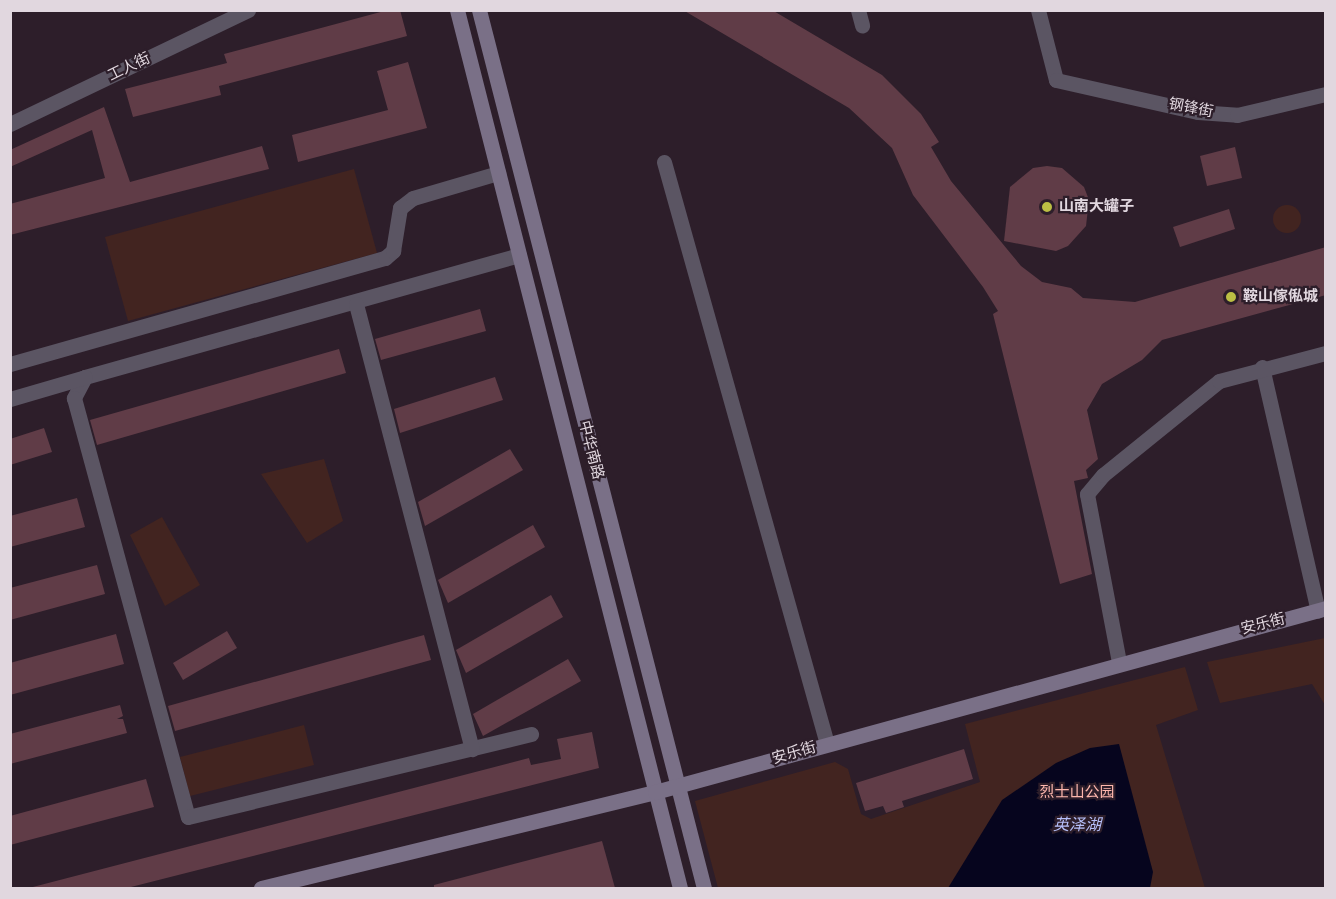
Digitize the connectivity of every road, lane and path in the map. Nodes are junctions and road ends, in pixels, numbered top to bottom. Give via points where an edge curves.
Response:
1 (248, 10) edge
2 (457, 10) edge
3 (479, 10) edge
4 (1038, 10) edge
5 (1326, 94) edge
6 (10, 124) edge
7 (664, 162) dead end
8 (498, 173) junction
9 (519, 255) junction
10 (356, 303) junction
11 (1326, 353) edge
12 (10, 364) edge
13 (1262, 367) junction
14 (86, 377) junction
15 (50, 388) junction
16 (74, 398) junction
17 (10, 399) edge
18 (1322, 610) edge
19 (1119, 662) junction
20 (531, 734) dead end
21 (827, 744) junction
22 (472, 749) junction
23 (677, 786) junction
24 (655, 792) junction
25 (292, 885) edge
26 (261, 888) edge
27 (680, 888) edge
28 (704, 888) edge

1 - 6 street, 工人街
2 - 8 main road, 中华南路
3 - 23 main road, 中华南路
4 - 5 street, 钢锋街 via 1056,80 1198,112 1237,115
7 - 21 street
8 - 9 main road, 中华南路
8 - 12 street via 413,198 400,208 395,243 386,258
9 - 10 street via 384,291
9 - 24 main road, 中华南路
10 - 14 street
10 - 22 street
11 - 13 street
13 - 18 street
13 - 19 street via 1219,381 1103,475 1087,495
14 - 15 street
14 - 16 street
15 - 16 street
15 - 17 street
16 - 22 street via 188,817
18 - 19 main road, 安乐街
19 - 21 main road, 安乐街
20 - 22 street
21 - 23 main road, 安乐街
23 - 24 main road, 安乐街
23 - 28 main road, 中华南路
24 - 25 main road, 安乐街
24 - 27 main road, 中华南路
25 - 26 main road, 安乐街

